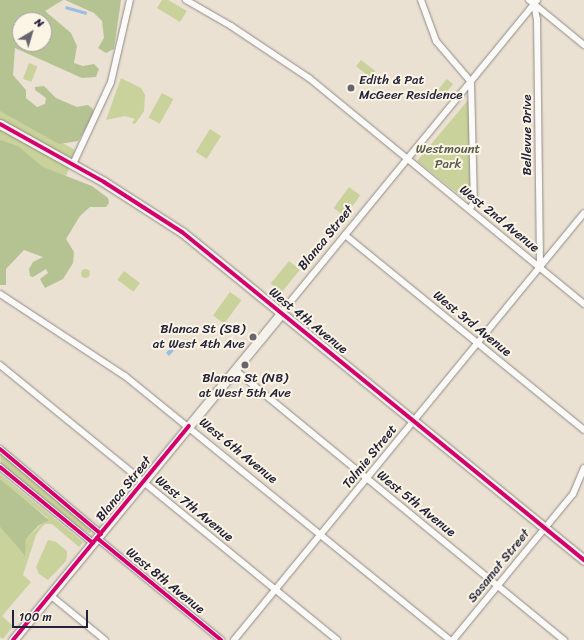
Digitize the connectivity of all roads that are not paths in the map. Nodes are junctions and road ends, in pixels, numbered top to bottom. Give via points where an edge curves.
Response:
1 (130, 0) edge
2 (186, 0) edge
3 (421, 0) edge
4 (533, 1) edge
5 (584, 45) edge
6 (470, 82) junction
7 (0, 124) edge
8 (407, 159) junction
9 (73, 164) junction
10 (470, 210) junction
11 (583, 215) edge
12 (345, 235) junction
13 (540, 266) junction
14 (0, 294) edge
15 (584, 304) edge
16 (282, 312) junction
17 (478, 343) junction
18 (0, 365) edge
19 (235, 370) junction
20 (414, 420) junction
21 (189, 426) junction
22 (584, 430) edge
23 (0, 450) edge
24 (0, 467) edge
25 (584, 468) edge
26 (367, 478) junction
27 (143, 482) junction
28 (545, 528) junction
29 (321, 534) junction
30 (97, 538) junction
31 (584, 560) edge
32 (498, 586) junction
33 (275, 590) junction
34 (50, 595) junction
35 (13, 640) edge
36 (105, 640) edge
37 (221, 640) edge
38 (234, 640) edge
39 (337, 640) edge
40 (452, 640) edge
41 (564, 640) edge

1 - 9 street via 111,82
2 - 8 street, West 2nd Avenue via 232,26 309,78
3 - 6 street via 436,41
4 - 5 street
4 - 6 street, Blanca Street
4 - 13 street, Bellevue Drive via 537,20
6 - 8 street, Blanca Street
6 - 10 street via 474,201
7 - 9 main road, West 4th Avenue
8 - 10 street, West 2nd Avenue
8 - 12 street, Blanca Street
9 - 16 main road, West 4th Avenue via 141,204 182,232
10 - 13 street, West 2nd Avenue
11 - 13 street, Tolmie Street
12 - 16 street, Blanca Street
12 - 17 street, West 3rd Avenue
13 - 15 street, West 2nd Avenue
13 - 17 street, Tolmie Street
14 - 21 street, West 6th Avenue via 106,362
16 - 19 main road, Blanca Street
16 - 20 main road, West 4th Avenue
17 - 20 street, Tolmie Street
17 - 22 street, West 3rd Avenue
18 - 27 street, West 7th Avenue
19 - 21 main road, Blanca Street
19 - 26 street, West 5th Avenue
20 - 26 street, Tolmie Street
20 - 28 main road, West 4th Avenue
21 - 27 main road, Blanca Street
21 - 29 street, West 6th Avenue
23 - 30 street
24 - 30 street
25 - 28 street, Sasamat Street via 576,487
26 - 29 street, Tolmie Street
26 - 32 street, West 5th Avenue
27 - 30 main road, Blanca Street
27 - 33 street, West 7th Avenue
28 - 31 main road, West 4th Avenue
28 - 32 street, Sasamat Street
29 - 33 street, Tolmie Street
29 - 40 street, West 6th Avenue
30 - 34 main road, Blanca Street
30 - 37 street, West 8th Avenue
32 - 40 street, Sasamat Street
32 - 41 street, West 5th Avenue
33 - 38 street, Tolmie Street
33 - 39 street, West 7th Avenue
34 - 35 main road, Blanca Street
34 - 36 street

